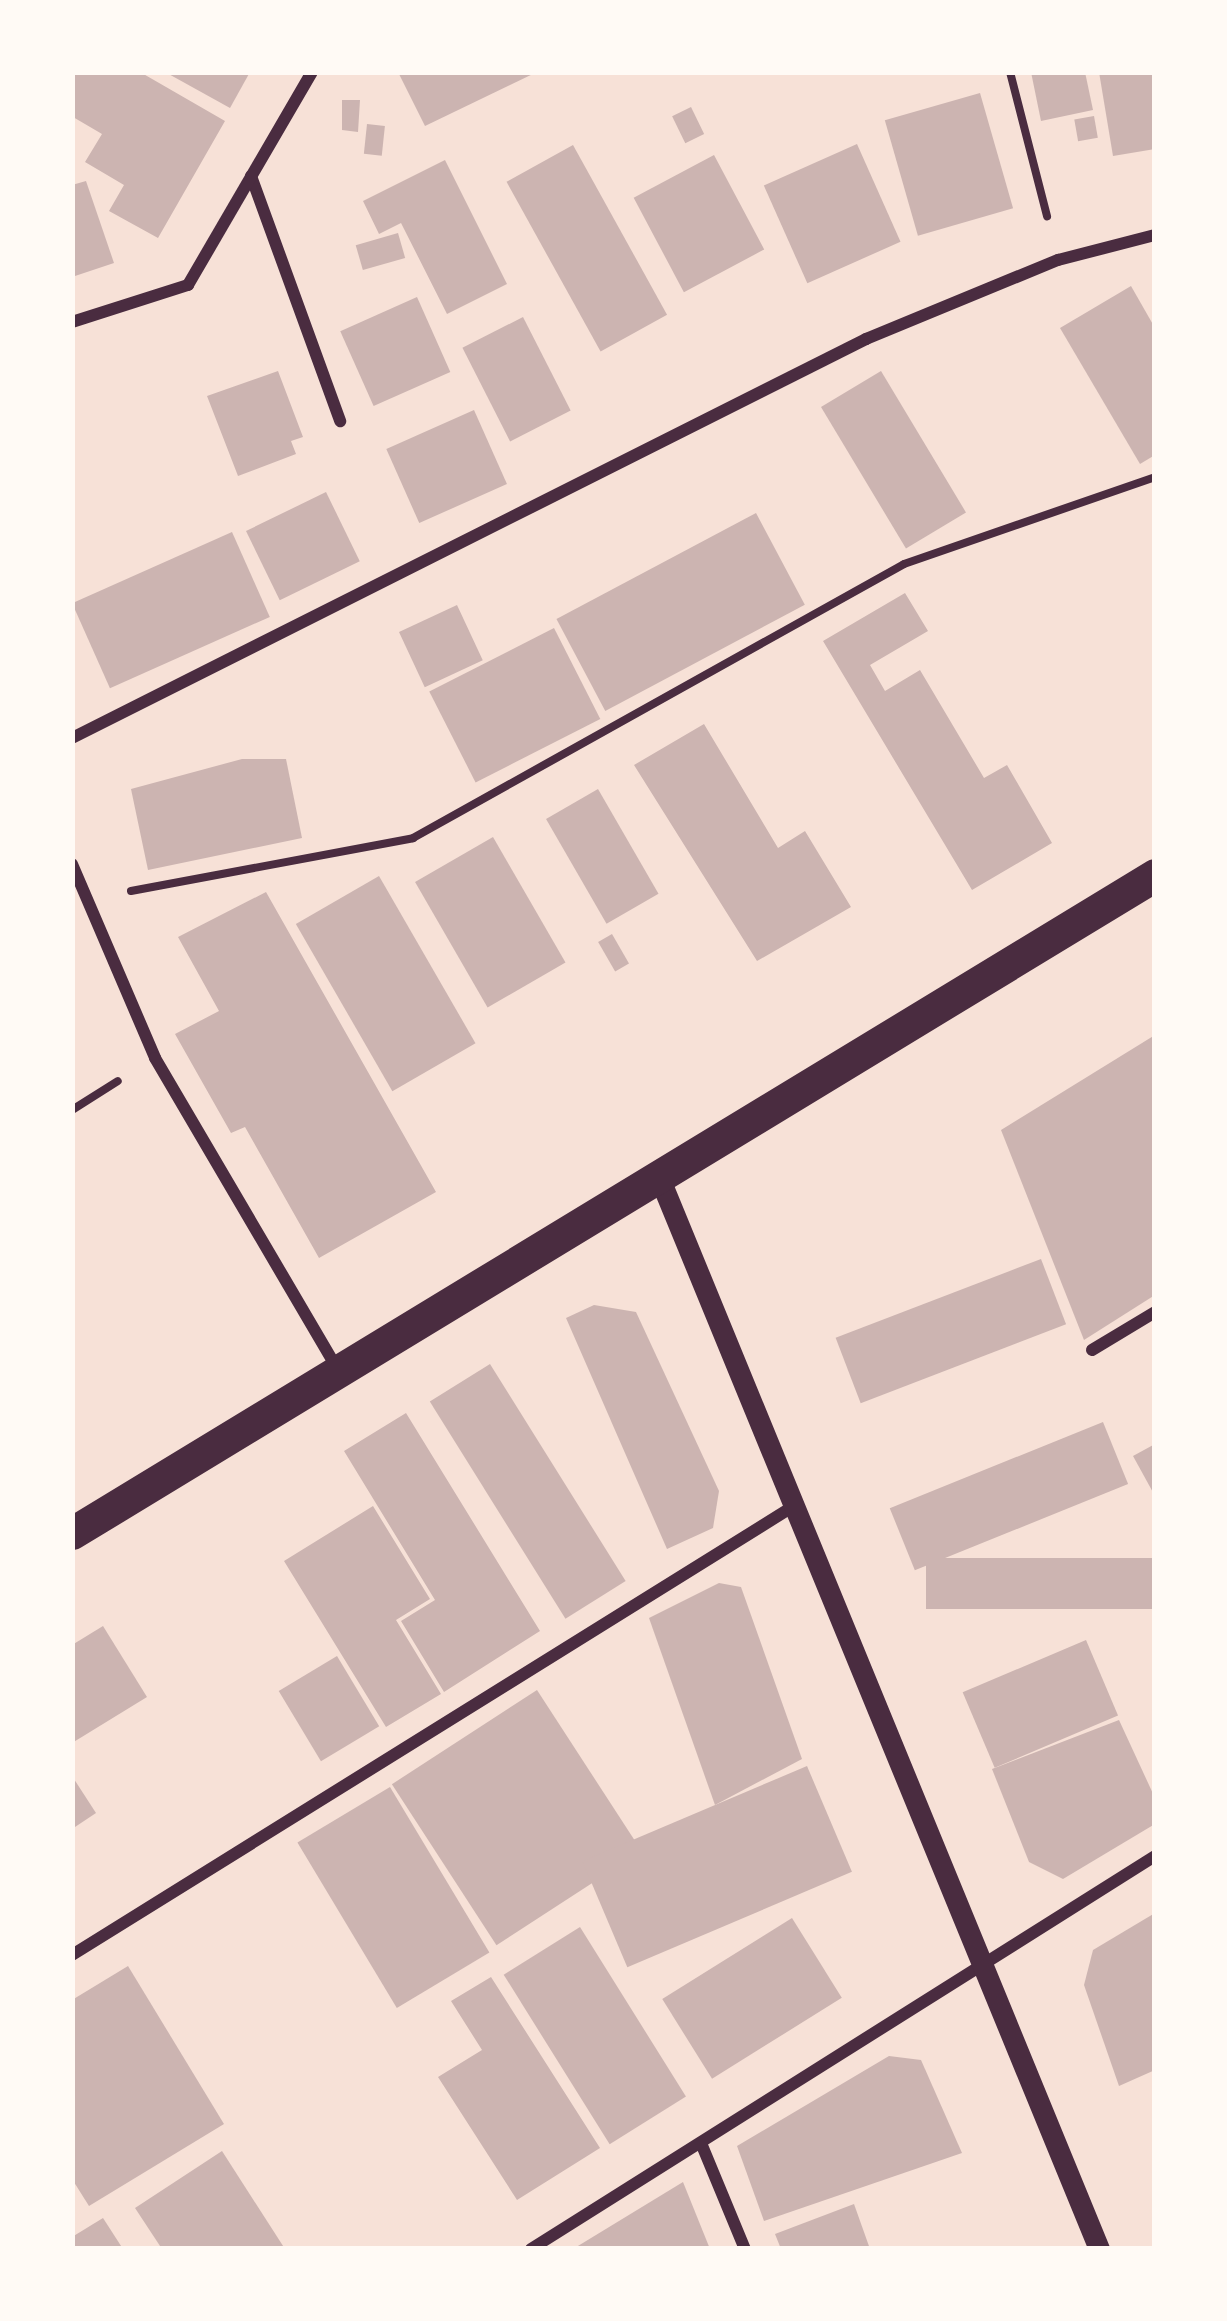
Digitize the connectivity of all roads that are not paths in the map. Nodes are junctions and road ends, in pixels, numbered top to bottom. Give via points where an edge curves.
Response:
1 (312, 72) edge
2 (251, 176) junction
3 (1155, 235) edge
4 (72, 322) edge
5 (340, 421) dead end
6 (72, 738) edge
7 (72, 864) edge
8 (1155, 875) edge
9 (658, 1178) junction
10 (1155, 1312) edge
11 (1092, 1349) dead end
12 (338, 1371) junction
13 (798, 1504) junction
14 (72, 1533) edge
15 (1155, 1856) edge
16 (72, 1955) edge
17 (983, 1960) junction
18 (701, 2144) junction
19 (531, 2249) edge
20 (745, 2249) edge
21 (1099, 2249) edge

1 - 2 street
2 - 4 street via 188,285
2 - 5 street
3 - 6 street via 1058,260 866,339
7 - 12 street via 155,1058
8 - 9 highway
9 - 12 highway
9 - 13 street
10 - 11 street
12 - 14 highway
13 - 16 street
13 - 17 street
15 - 17 street
17 - 18 street
17 - 21 street
18 - 19 street
18 - 20 street

